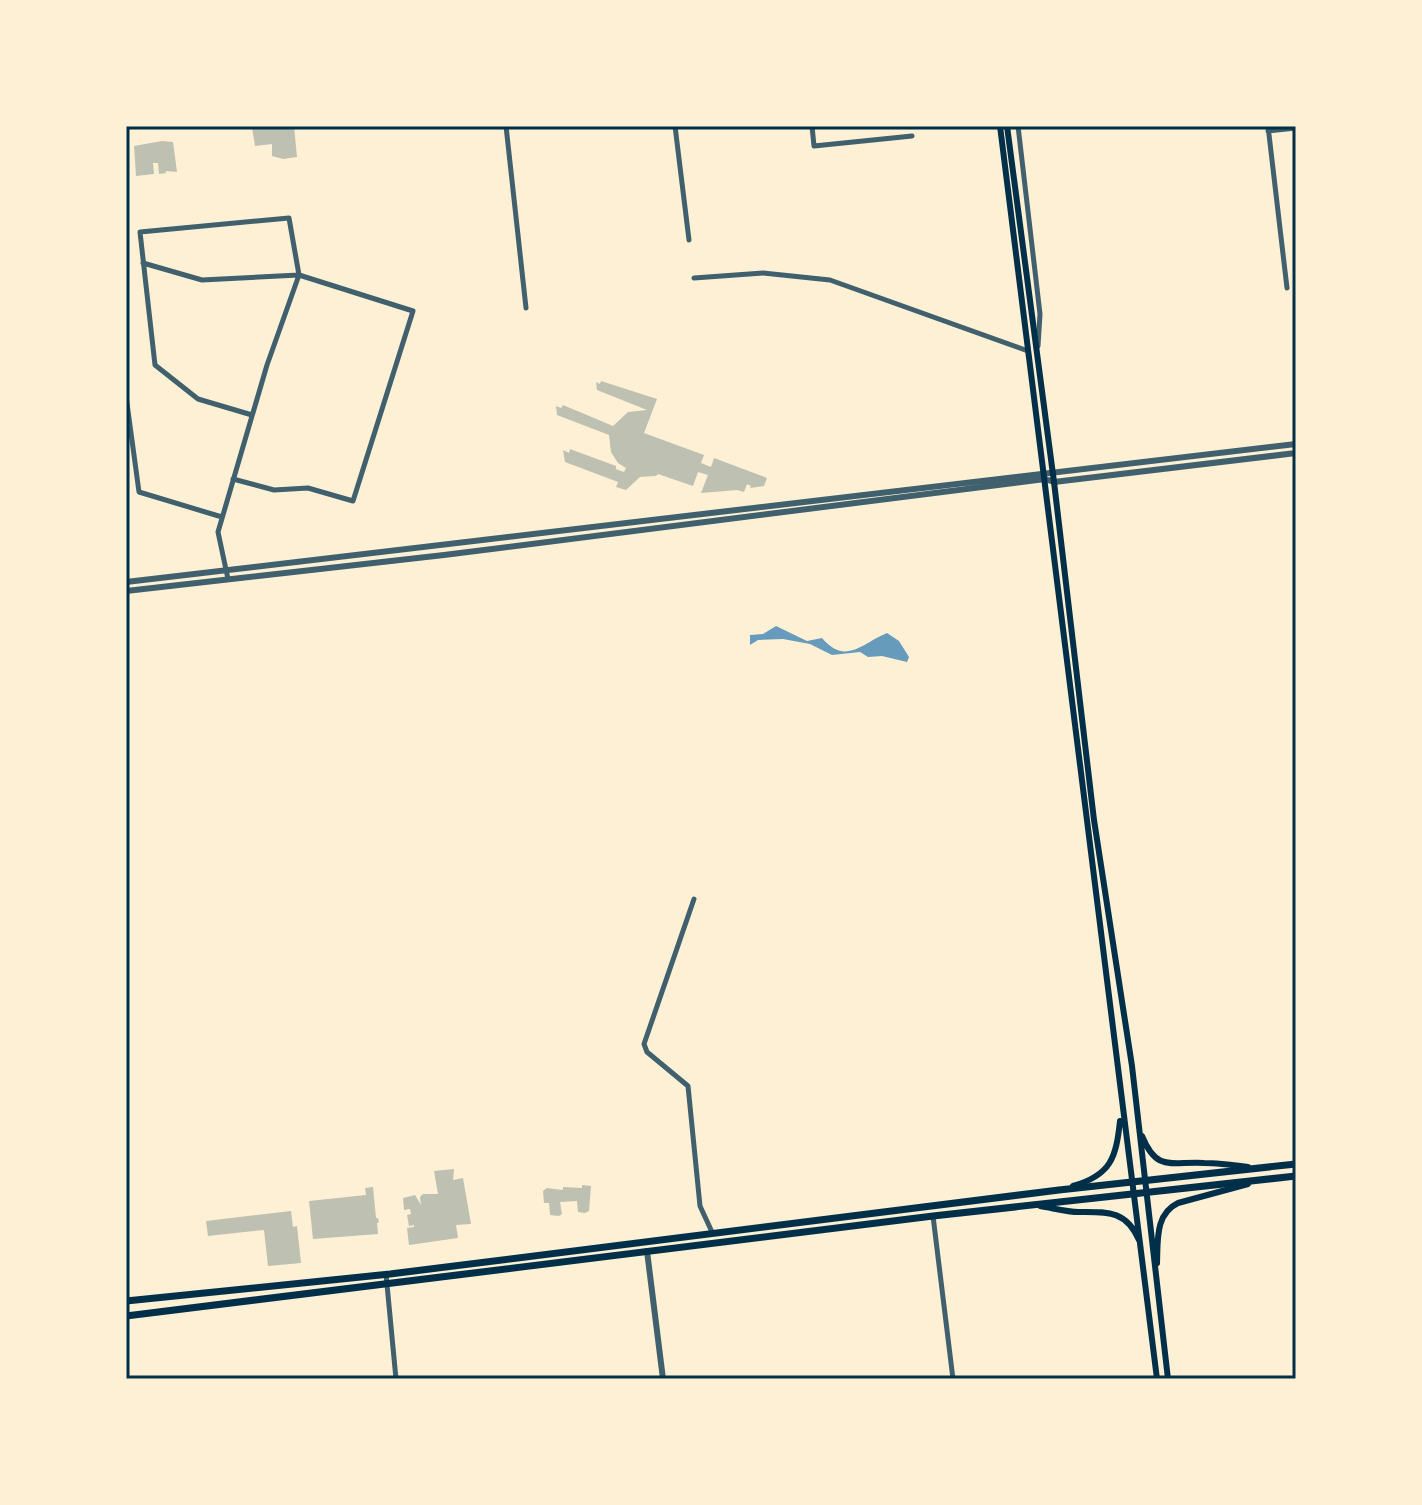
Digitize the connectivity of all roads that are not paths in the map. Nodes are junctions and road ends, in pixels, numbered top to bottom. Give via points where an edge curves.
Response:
1 (506, 126) edge
2 (675, 126) edge
3 (812, 126) edge
4 (1000, 126) edge
5 (1007, 126) edge
6 (1018, 126) edge
7 (1268, 128) edge
8 (1296, 128) edge
9 (912, 136) dead end
10 (689, 240) dead end
11 (143, 263) junction
12 (299, 275) junction
13 (694, 278) dead end
14 (1287, 288) dead end
15 (526, 308) dead end
16 (1028, 351) junction
17 (1037, 351) junction
18 (126, 396) edge
19 (252, 415) junction
20 (1296, 444) edge
21 (1296, 453) edge
22 (1052, 472) junction
23 (1044, 476) junction
24 (233, 479) junction
25 (1054, 482) junction
26 (222, 517) junction
27 (227, 575) junction
28 (126, 582) edge
29 (126, 591) edge
30 (694, 899) dead end
31 (1122, 1109) junction
32 (1138, 1125) junction
33 (1296, 1164) edge
34 (1259, 1168) junction
35 (1296, 1176) edge
36 (1144, 1180) junction
37 (1261, 1180) junction
38 (1131, 1181) junction
39 (1059, 1190) junction
40 (1146, 1193) junction
41 (1135, 1195) junction
42 (1040, 1206) junction
43 (933, 1216) junction
44 (712, 1232) junction
45 (1141, 1247) junction
46 (647, 1251) junction
47 (386, 1278) junction
48 (1156, 1282) junction
49 (126, 1301) edge
50 (126, 1316) edge
51 (396, 1379) edge
52 (663, 1379) edge
53 (953, 1379) edge
54 (1157, 1379) edge
55 (1168, 1379) edge

1 - 15 street
2 - 10 street
3 - 9 street via 814,146
4 - 16 main road
5 - 17 main road
6 - 17 street via 1040,314
7 - 8 street
7 - 14 street
11 - 12 street via 202,280
11 - 12 street via 140,232 289,218
11 - 19 street via 155,365 198,399
12 - 19 street
12 - 24 street via 413,311 353,501 308,488 274,490
13 - 16 street via 763,273 830,280
16 - 23 main road
17 - 22 main road
18 - 26 street via 139,492
19 - 24 street
20 - 22 street
21 - 25 street
22 - 23 street
22 - 25 main road
23 - 25 street
23 - 27 street
23 - 31 main road
24 - 26 street
25 - 32 main road via 1094,820
26 - 27 street via 218,532
27 - 28 street
27 - 29 street
30 - 44 street via 644,1044 688,1086 700,1206
31 - 38 main road
31 - 39 main road via 1110,1164 1094,1179
32 - 34 main road via 1148,1149 1164,1164
32 - 36 main road
33 - 34 main road
34 - 36 main road
35 - 37 main road
36 - 38 main road
36 - 40 main road
37 - 40 main road
37 - 48 main road via 1167,1209 1159,1230
38 - 39 main road
38 - 41 main road
39 - 44 main road
40 - 41 main road
40 - 48 main road
41 - 42 main road
41 - 45 main road
42 - 43 main road
42 - 45 main road via 1111,1212 1133,1229
43 - 46 main road
43 - 53 street
44 - 47 main road
45 - 54 main road
46 - 47 main road
46 - 52 street
47 - 49 main road
47 - 50 main road
47 - 51 street
48 - 55 main road

